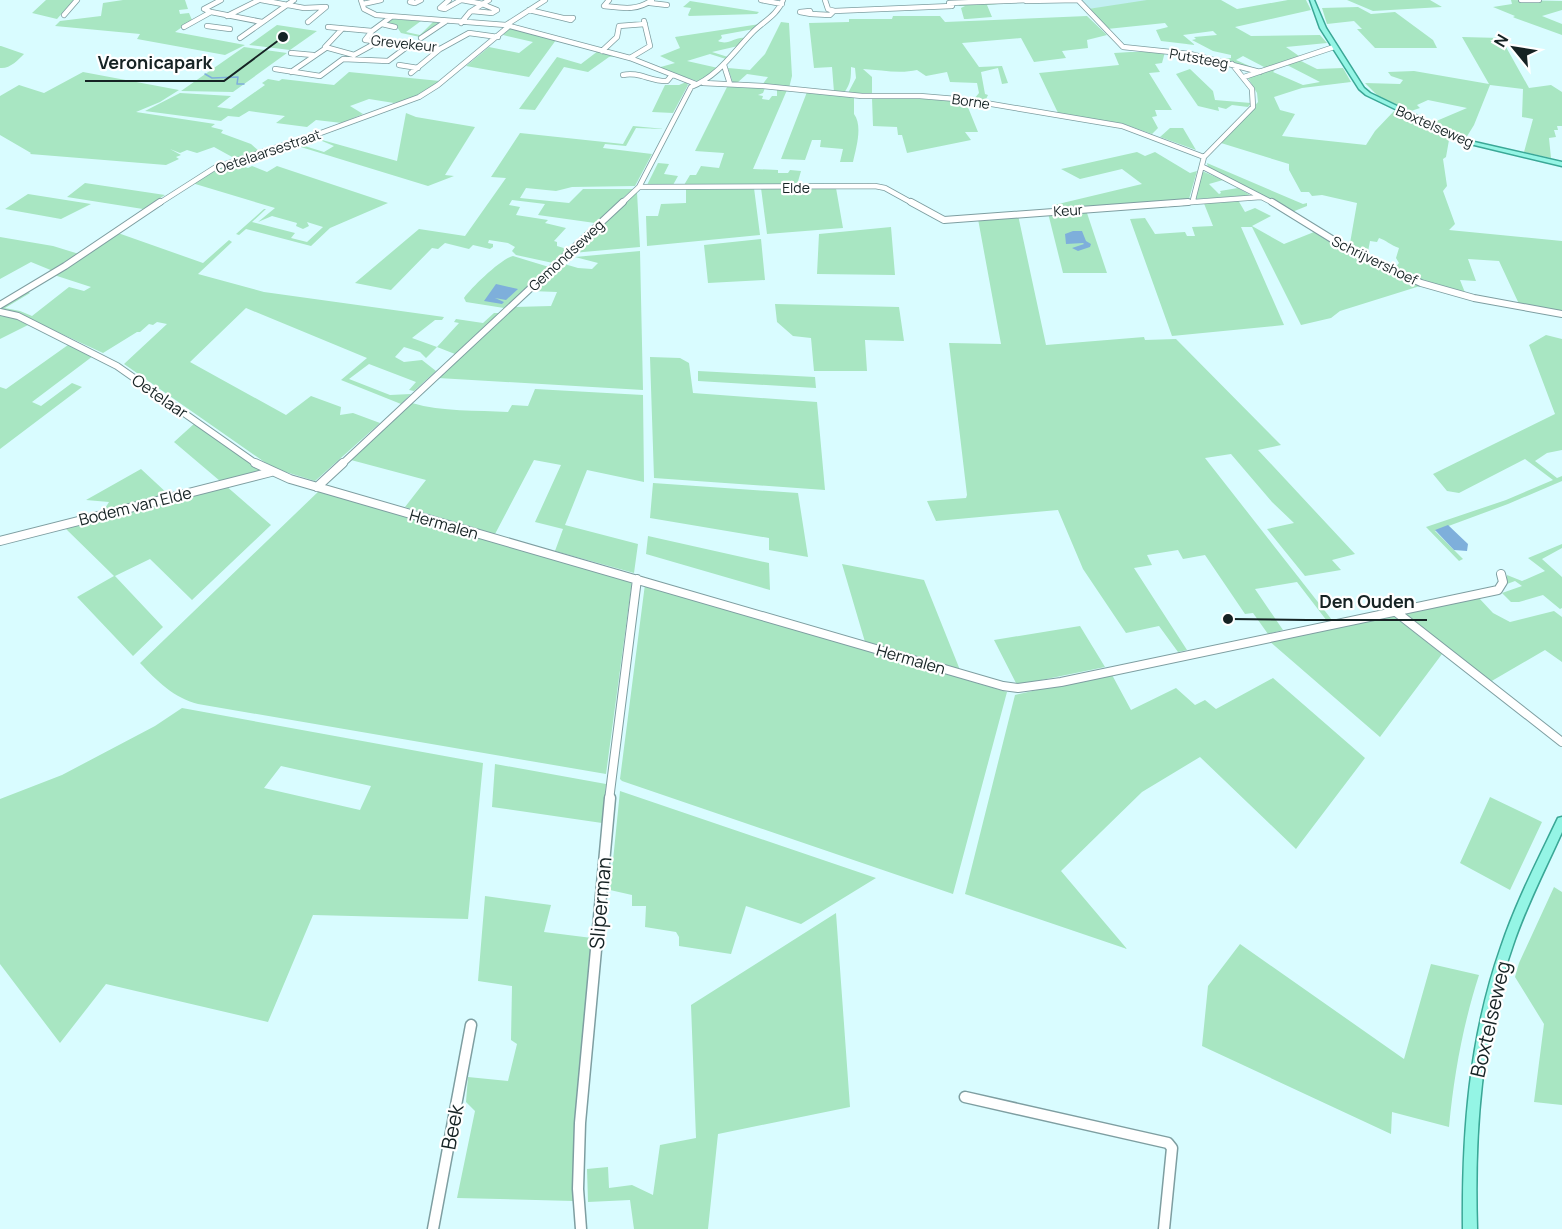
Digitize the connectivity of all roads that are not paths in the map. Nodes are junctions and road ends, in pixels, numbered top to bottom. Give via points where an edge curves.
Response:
1 (77, 0) edge
2 (221, 0) edge
3 (260, 0) edge
4 (294, 0) edge
5 (381, 0) edge
6 (412, 0) edge
7 (421, 0) edge
8 (449, 0) edge
9 (461, 0) edge
10 (489, 0) edge
11 (545, 0) edge
12 (609, 0) edge
13 (761, 0) edge
14 (825, 0) edge
15 (897, 0) edge
16 (1078, 0) edge
17 (1312, 0) edge
18 (1521, 0) edge
19 (1539, 0) edge
20 (651, 1) edge
21 (990, 1) edge
22 (1028, 1) edge
23 (1055, 1) edge
24 (362, 2) edge
25 (782, 2) edge
26 (951, 2) edge
27 (482, 4) junction
28 (667, 5) dead end
29 (285, 6) junction
30 (897, 7) junction
31 (1034, 8) dead end
32 (1059, 8) dead end
33 (529, 10) junction
34 (472, 11) junction
35 (834, 11) junction
36 (211, 12) junction
37 (64, 15) dead end
38 (811, 15) dead end
39 (230, 17) junction
40 (391, 17) junction
41 (562, 18) dead end
42 (262, 22) junction
43 (309, 22) dead end
44 (445, 22) junction
45 (461, 23) junction
46 (382, 24) junction
47 (207, 26) dead end
48 (507, 26) junction
49 (184, 27) dead end
50 (218, 27) junction
51 (328, 27) dead end
52 (395, 27) dead end
53 (230, 29) dead end
54 (342, 29) junction
55 (372, 31) junction
56 (498, 37) junction
57 (240, 38) dead end
58 (376, 43) junction
59 (410, 46) junction
60 (1334, 46) junction
61 (326, 48) junction
62 (440, 49) junction
63 (602, 51) junction
64 (291, 52) dead end
65 (313, 55) junction
66 (355, 57) junction
67 (630, 58) junction
68 (1231, 63) junction
69 (399, 65) dead end
70 (724, 65) junction
71 (418, 68) junction
72 (275, 69) dead end
73 (291, 72) junction
74 (1260, 72) junction
75 (411, 73) dead end
76 (623, 75) dead end
77 (672, 75) junction
78 (1244, 77) junction
79 (699, 83) junction
80 (730, 84) junction
81 (1204, 157) junction
82 (1562, 164) edge
83 (1203, 167) junction
84 (639, 187) junction
85 (1261, 197) junction
86 (1193, 200) junction
87 (944, 220) joint
88 (0, 305) edge
89 (0, 312) edge
90 (1562, 314) edge
91 (271, 472) junction
92 (317, 487) junction
93 (0, 541) edge
94 (1501, 574) dead end
95 (637, 579) junction
96 (1396, 612) junction
97 (1562, 742) edge
98 (1562, 820) edge
99 (471, 1025) dead end
100 (965, 1097) dead end
101 (433, 1229) edge
102 (581, 1229) edge
103 (1164, 1229) edge
104 (1470, 1229) edge

1 - 37 street
2 - 36 street via 204,9
3 - 29 street
3 - 39 street
4 - 29 street
5 - 24 street
6 - 7 street
8 - 9 street via 440,8
9 - 27 street
10 - 27 street
11 - 33 street, Oetelaarsestraat
12 - 20 street via 604,6 633,9
13 - 25 street
14 - 35 street via 828,10
15 - 30 street
16 - 23 street
16 - 68 street, Putsteeg via 1126,48 1190,54
17 - 60 main road, Boxtelseweg
18 - 19 street
20 - 28 street
21 - 22 street
21 - 26 street
22 - 23 street
22 - 31 street
23 - 32 street
24 - 40 street, Borne via 368,12
25 - 70 street, Gemondseweg via 779,10
26 - 30 street via 952,6
27 - 34 street
27 - 34 street via 497,10
29 - 42 street
29 - 43 street via 326,7
30 - 35 street
33 - 41 street
33 - 48 street, Oetelaarsestraat
34 - 45 street
35 - 38 street via 832,15
36 - 39 street
36 - 49 street
39 - 42 street
39 - 50 street
40 - 44 street, Borne
40 - 46 street, Grevekeur
42 - 57 street
44 - 45 street, Borne
44 - 59 street
45 - 48 street, Borne
46 - 52 street, Grevekeur
46 - 55 street, Grevekeur
47 - 50 street
48 - 56 street, Oetelaarsestraat
48 - 63 street, Borne
50 - 53 street
51 - 54 street
54 - 55 street
54 - 61 street
55 - 58 street, Grevekeur via 365,40
56 - 62 street, Grevekeur via 466,33
56 - 88 street, Oetelaarsestraat via 419,97 216,167
58 - 59 street, Grevekeur
58 - 66 street
59 - 62 street, Grevekeur
59 - 66 street via 392,60
60 - 74 street
60 - 82 main road, Boxtelseweg via 1362,89 1379,100 1468,142
61 - 65 street
61 - 66 street
62 - 71 street
63 - 67 street, Borne
63 - 67 street via 617,37 619,26 644,22 650,46
64 - 65 street
65 - 73 street
66 - 73 street via 343,59 320,76
67 - 77 street, Borne
68 - 74 street, Putsteeg
68 - 78 street
69 - 71 street
70 - 79 street, Gemondseweg
70 - 80 street
71 - 75 street
72 - 73 street
74 - 78 street
76 - 77 street, Borne via 635,73 659,82
77 - 79 street, Borne
78 - 81 street via 1254,96 1253,107
79 - 80 street, Borne
79 - 84 street, Gemondseweg via 690,88
80 - 81 street, Borne via 862,96 981,101 1122,126
81 - 83 street
83 - 85 street, Schrijvershoef
83 - 86 street
84 - 87 street, Elde via 875,186
84 - 92 street, Gemondseweg
85 - 86 street, Keur
85 - 90 street, Schrijvershoef via 1353,252 1421,283 1474,298
86 - 87 street, Keur
89 - 91 street, Oetelaar via 18,316 117,366
91 - 92 street, Oetelaar
91 - 93 street, Bodem van Elde
92 - 95 street, Hermalen
94 - 96 street, Hermalen via 1503,582 1498,590
95 - 96 street, Hermalen via 1018,688
95 - 102 street, Sliperman via 612,772 580,1123
96 - 97 street
98 - 104 main road, Boxtelseweg via 1501,961 1482,1034 1471,1132
99 - 101 street, Beek
100 - 103 street via 1168,1143 1172,1148

